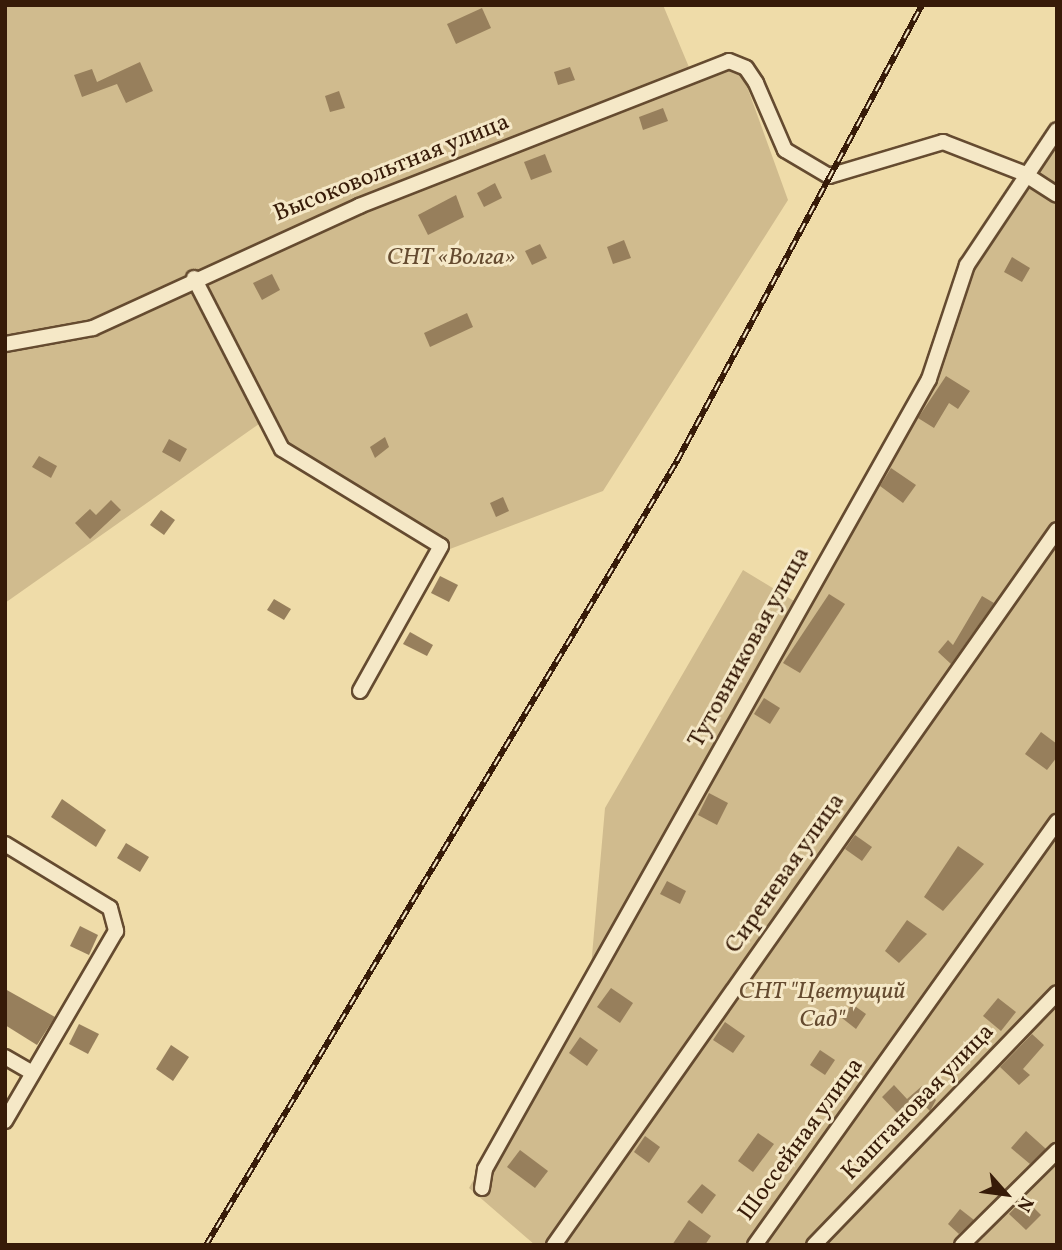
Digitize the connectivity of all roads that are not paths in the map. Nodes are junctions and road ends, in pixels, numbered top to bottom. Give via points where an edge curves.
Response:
1 (1057, 130) edge
2 (1023, 173) junction
3 (1057, 195) edge
4 (194, 278) junction
5 (5, 344) edge
6 (1057, 530) edge
7 (360, 691) dead end
8 (1057, 822) edge
9 (5, 844) edge
10 (1057, 993) edge
11 (5, 1057) edge
12 (33, 1073) junction
13 (5, 1121) edge
14 (1057, 1152) edge
15 (482, 1188) dead end
16 (554, 1245) edge
17 (755, 1245) edge
18 (814, 1245) edge
19 (962, 1245) edge

1 - 2 street, Тутовниковая улица
2 - 3 street
2 - 4 street, Высоковольтная улица via 943,142 830,176 785,150 756,83 746,68 729,61 578,117
2 - 15 street, Тутовниковая улица via 967,265 929,379 492,1157
4 - 5 street, Высоковольтная улица via 78,332
4 - 7 street via 282,449 441,546
6 - 16 street, Сиреневая улица
8 - 17 street, Шоссейная улица
9 - 12 street via 110,908 116,931
10 - 18 street, Каштановая улица
11 - 12 street
12 - 13 street
14 - 19 street

